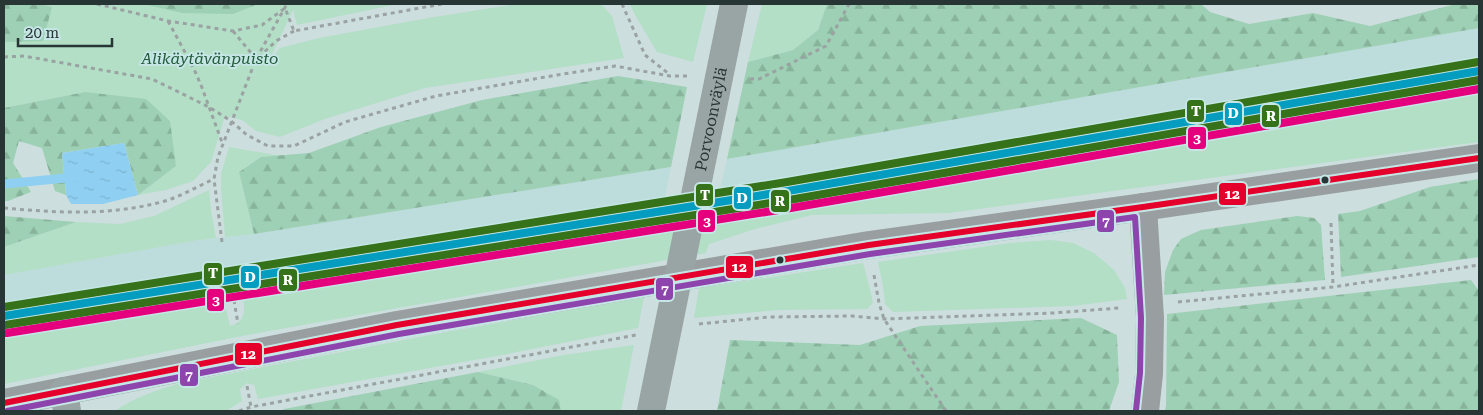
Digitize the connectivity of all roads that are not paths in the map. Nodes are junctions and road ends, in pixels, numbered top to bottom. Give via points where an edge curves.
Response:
1 (734, 4) edge
2 (1479, 158) edge
3 (1143, 207) junction
4 (66, 401) edge
5 (4, 403) edge
6 (650, 411) edge
7 (1145, 411) edge

1 - 6 highway, Porvoonväylä, bridge
2 - 3 street
3 - 4 street via 869,245 396,325
3 - 7 street via 1149,305 1149,374
4 - 5 main road

